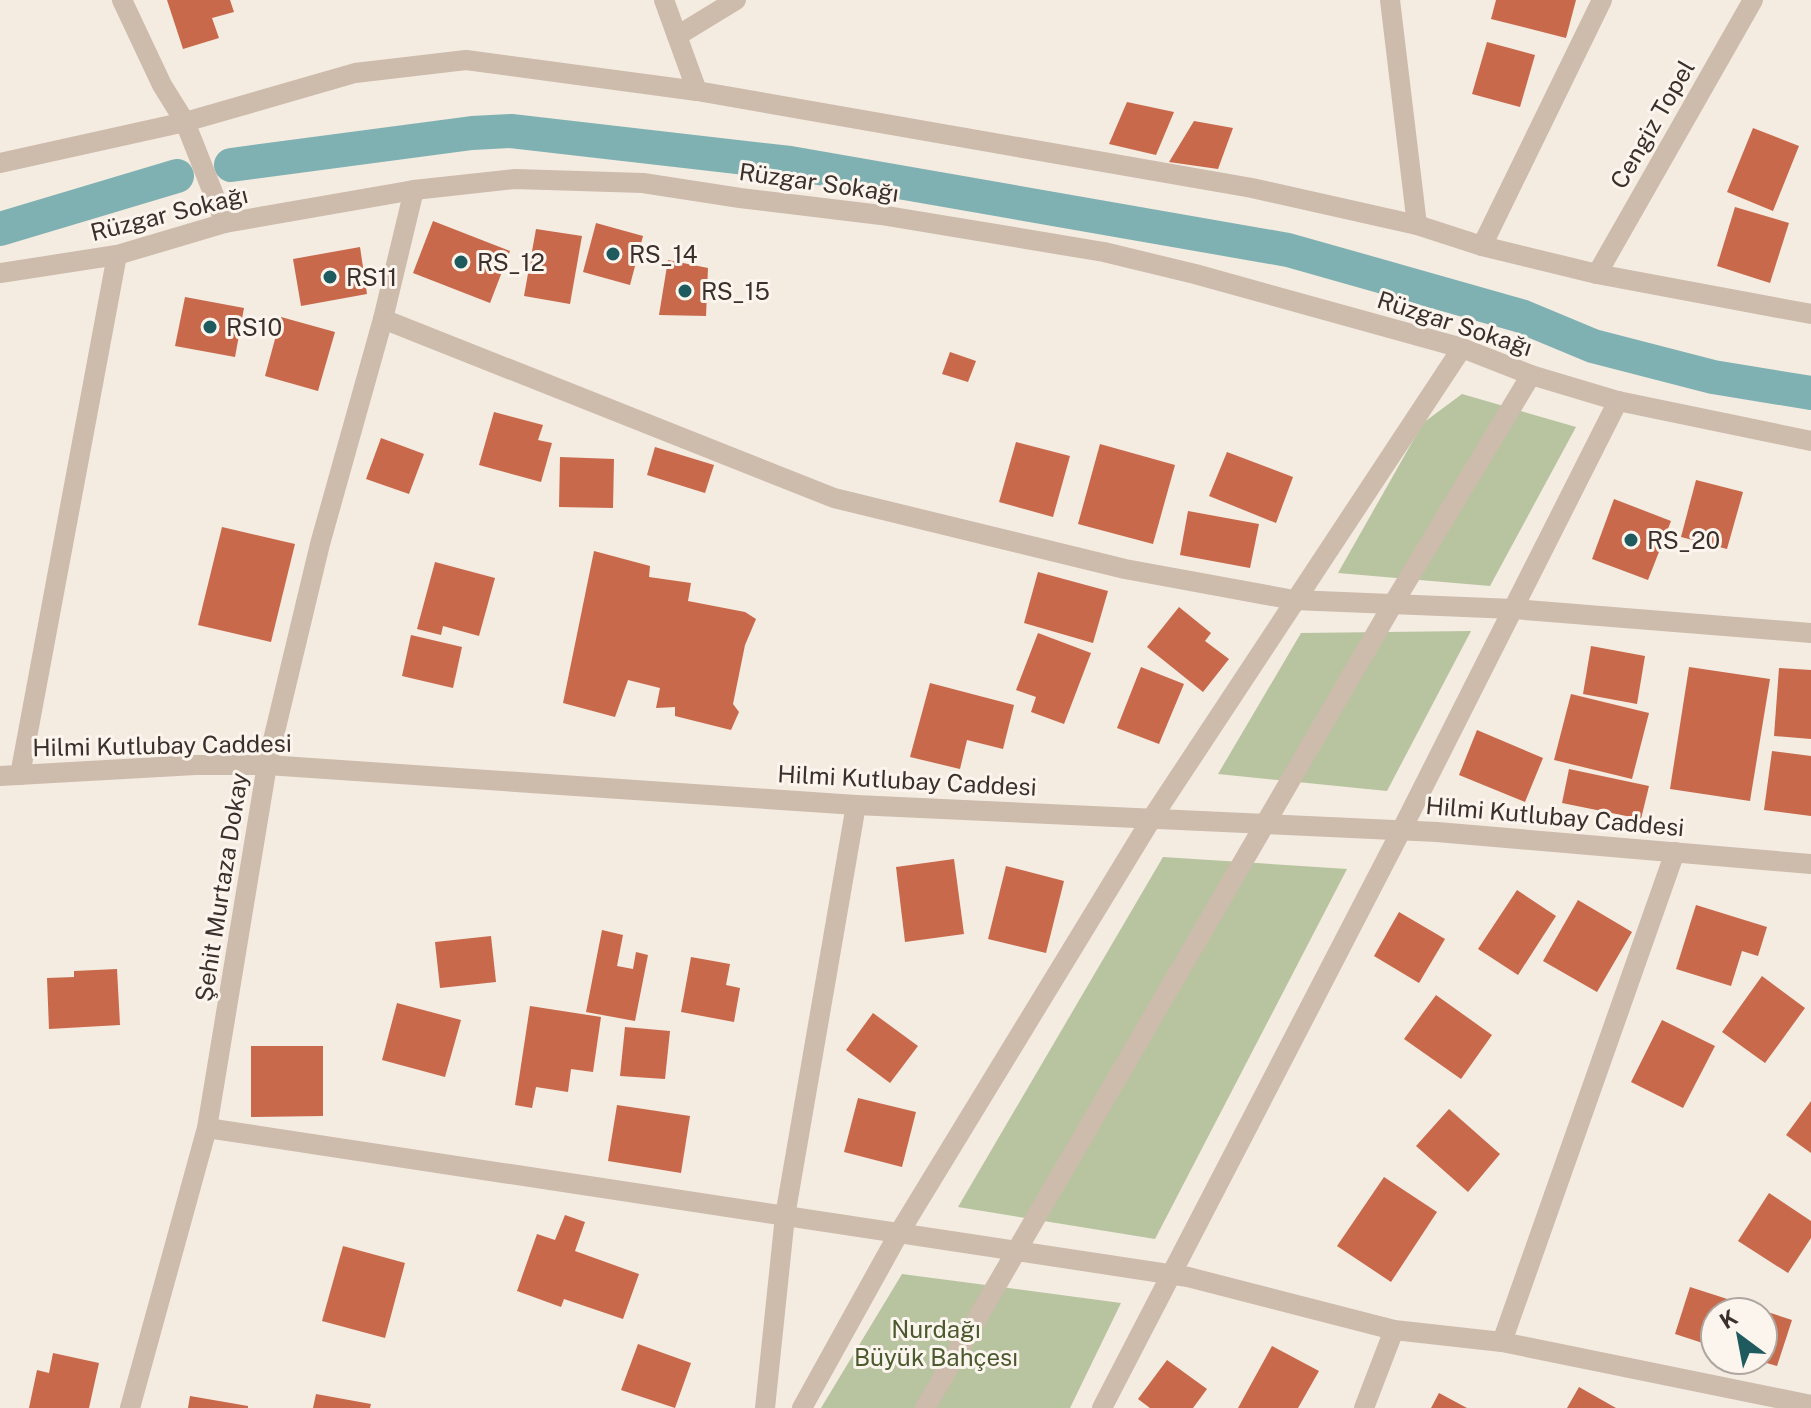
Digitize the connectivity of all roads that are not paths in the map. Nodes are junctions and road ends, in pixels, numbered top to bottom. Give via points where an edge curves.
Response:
1 (122, 0) edge
2 (664, 0) edge
3 (736, 0) edge
4 (1390, 0) edge
5 (1602, 0) edge
6 (1753, 0) edge
7 (677, 36) junction
8 (697, 91) junction
9 (185, 122) junction
10 (0, 163) edge
11 (414, 190) junction
12 (225, 223) junction
13 (1417, 225) junction
14 (1482, 246) junction
15 (117, 255) junction
16 (0, 273) edge
17 (1597, 274) junction
18 (1811, 314) edge
19 (383, 319) junction
20 (1462, 348) junction
21 (1531, 375) junction
22 (1618, 401) junction
23 (1811, 441) edge
24 (1294, 600) junction
25 (1393, 604) junction
26 (1513, 609) junction
27 (1811, 633) edge
28 (267, 765) junction
29 (10, 775) edge
30 (856, 805) junction
31 (1152, 818) junction
32 (1266, 824) junction
33 (1401, 831) junction
34 (1675, 852) junction
35 (1811, 864) edge
36 (207, 1128) junction
37 (785, 1216) junction
38 (899, 1233) junction
39 (1018, 1251) junction
40 (1171, 1274) junction
41 (1394, 1330) junction
42 (1502, 1342) junction
43 (1811, 1405) edge
44 (130, 1408) edge
45 (765, 1408) edge
46 (802, 1408) edge
47 (925, 1408) edge
48 (1102, 1408) edge
49 (1364, 1408) edge

1 - 9 street
2 - 7 street
3 - 7 street
4 - 13 street
5 - 14 street
6 - 17 street, Cengiz Topel
7 - 8 street
8 - 9 street via 466,60 355,73
8 - 13 street via 1252,188
9 - 10 street
9 - 12 street
11 - 12 street, Rüzgar Sokağı
11 - 19 street, Şehit Murtaza Dokay
11 - 20 street, Rüzgar Sokağı via 515,179 643,183 881,215 1104,252
12 - 15 street, Rüzgar Sokağı
13 - 14 street
14 - 17 street
15 - 16 street, Rüzgar Sokağı
15 - 29 street
17 - 18 street
19 - 24 street via 834,498 1125,569
19 - 28 street, Şehit Murtaza Dokay via 320,544
20 - 21 street, Rüzgar Sokağı
20 - 24 street
21 - 22 street, Rüzgar Sokağı
21 - 25 street
22 - 23 street, Rüzgar Sokağı
22 - 26 street
24 - 25 street
24 - 31 street
25 - 26 street
25 - 32 street
26 - 27 street
26 - 33 street
28 - 29 street, Hilmi Kutlubay Caddesi
28 - 30 street, Hilmi Kutlubay Caddesi
28 - 36 street, Şehit Murtaza Dokay
30 - 31 street, Hilmi Kutlubay Caddesi
30 - 37 street
31 - 32 street, Hilmi Kutlubay Caddesi
31 - 38 street
32 - 33 street, Hilmi Kutlubay Caddesi
32 - 39 street
33 - 34 street, Hilmi Kutlubay Caddesi
33 - 40 street
34 - 35 street, Hilmi Kutlubay Caddesi
34 - 42 street
36 - 37 street
36 - 44 street, Şehit Murtaza Dokay
37 - 38 street
37 - 45 street
38 - 39 street
38 - 46 street
39 - 40 street
39 - 47 street
40 - 41 street
40 - 48 street
41 - 42 street
41 - 49 street
42 - 43 street

